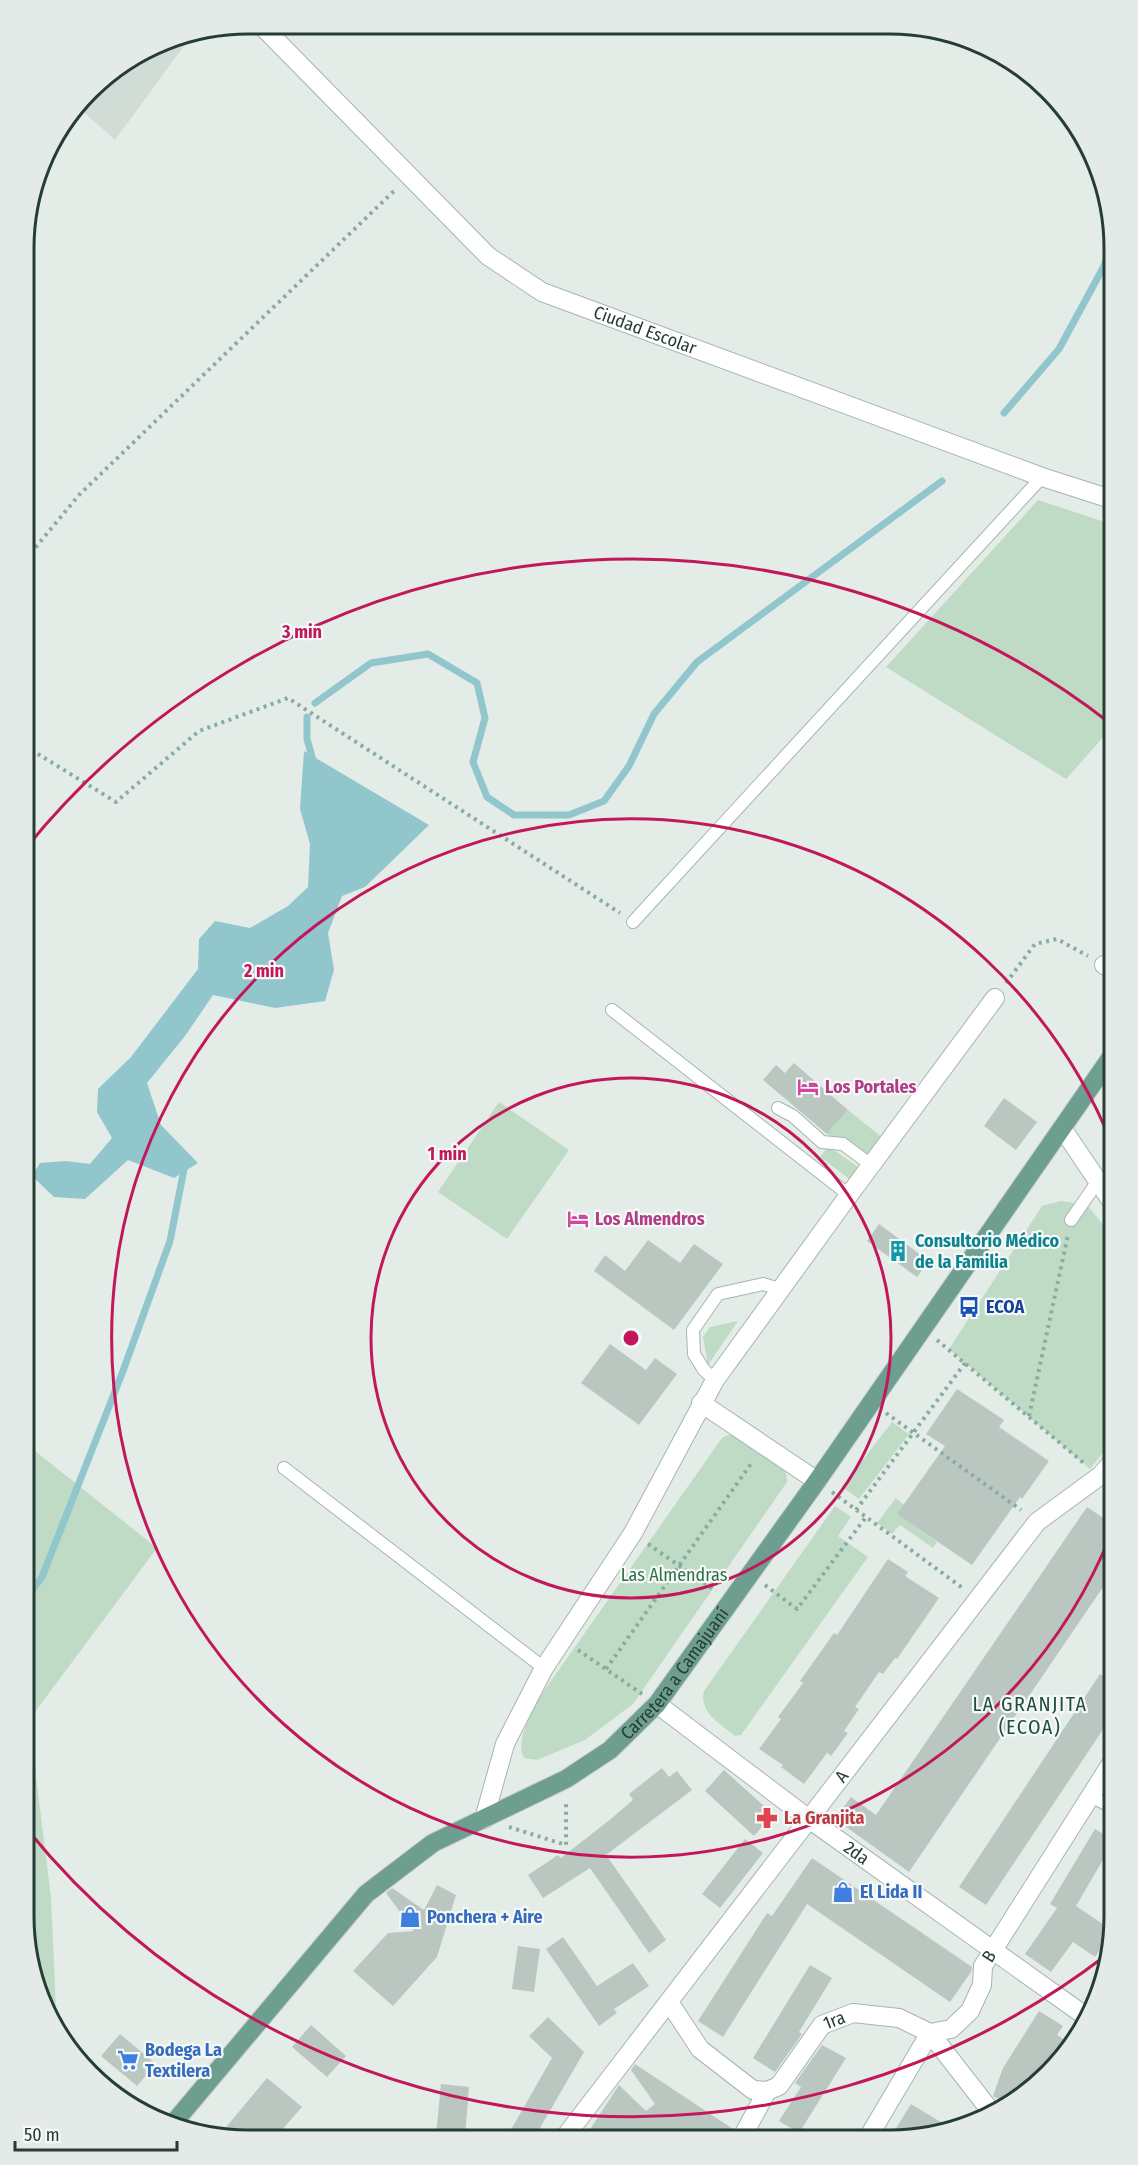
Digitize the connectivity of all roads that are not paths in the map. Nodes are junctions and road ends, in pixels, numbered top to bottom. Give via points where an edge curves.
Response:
1 (271, 35) edge
2 (1042, 477) junction
3 (1104, 497) edge
4 (633, 922) road end
5 (995, 998) road end
6 (612, 1010) dead end
7 (1104, 1067) edge
8 (778, 1108) dead end
9 (1062, 1128) junction
10 (871, 1165) junction
11 (1098, 1181) junction
12 (1104, 1190) edge
13 (849, 1195) junction
14 (1071, 1220) road end
15 (780, 1289) junction
16 (715, 1380) junction
17 (701, 1403) junction
18 (284, 1468) dead end
19 (1104, 1471) edge
20 (817, 1481) junction
21 (544, 1668) junction
22 (657, 1704) junction
23 (1104, 1774) edge
24 (1090, 1796) junction
25 (1104, 1803) edge
26 (484, 1819) junction
27 (810, 1819) junction
28 (993, 1950) junction
29 (669, 2002) junction
30 (1080, 2012) edge
31 (930, 2033) junction
32 (767, 2091) junction
33 (987, 2107) edge
34 (178, 2118) edge
35 (570, 2130) edge
36 (746, 2130) edge
37 (873, 2130) edge

1 - 2 street, Ciudad Escolar via 488,256 542,292
2 - 3 street, Ciudad Escolar
2 - 4 lane
5 - 10 street
6 - 13 lane
7 - 9 main road, Carretera a Camajuaní
8 - 10 lane via 822,1142 843,1144
9 - 11 street
9 - 20 main road, Carretera a Camajuaní
10 - 13 street
11 - 12 street
11 - 14 lane
13 - 15 street
15 - 16 street
15 - 16 lane via 763,1284 718,1294 693,1330 694,1354
16 - 17 street
17 - 20 street
17 - 21 street via 633,1533
18 - 21 lane
19 - 27 street, A via 1037,1522
20 - 22 main road, Carretera a Camajuaní
21 - 26 street via 505,1744
22 - 26 main road, Carretera a Camajuaní via 610,1750 566,1779
22 - 27 street, 2da
23 - 24 street, B
24 - 25 lane
24 - 28 street, B
26 - 34 main road, Carretera a Camajuaní via 433,1843 366,1894
27 - 28 street, 2da
27 - 29 street, A
28 - 30 street, 2da
28 - 31 street, B via 983,1966 982,1985 970,2011 951,2028
29 - 32 street via 700,2049 753,2090
29 - 35 street, A
31 - 32 street, 1ra via 899,2018 853,2013 822,2025 779,2086
31 - 33 street, 1ra
31 - 37 street
32 - 36 street

